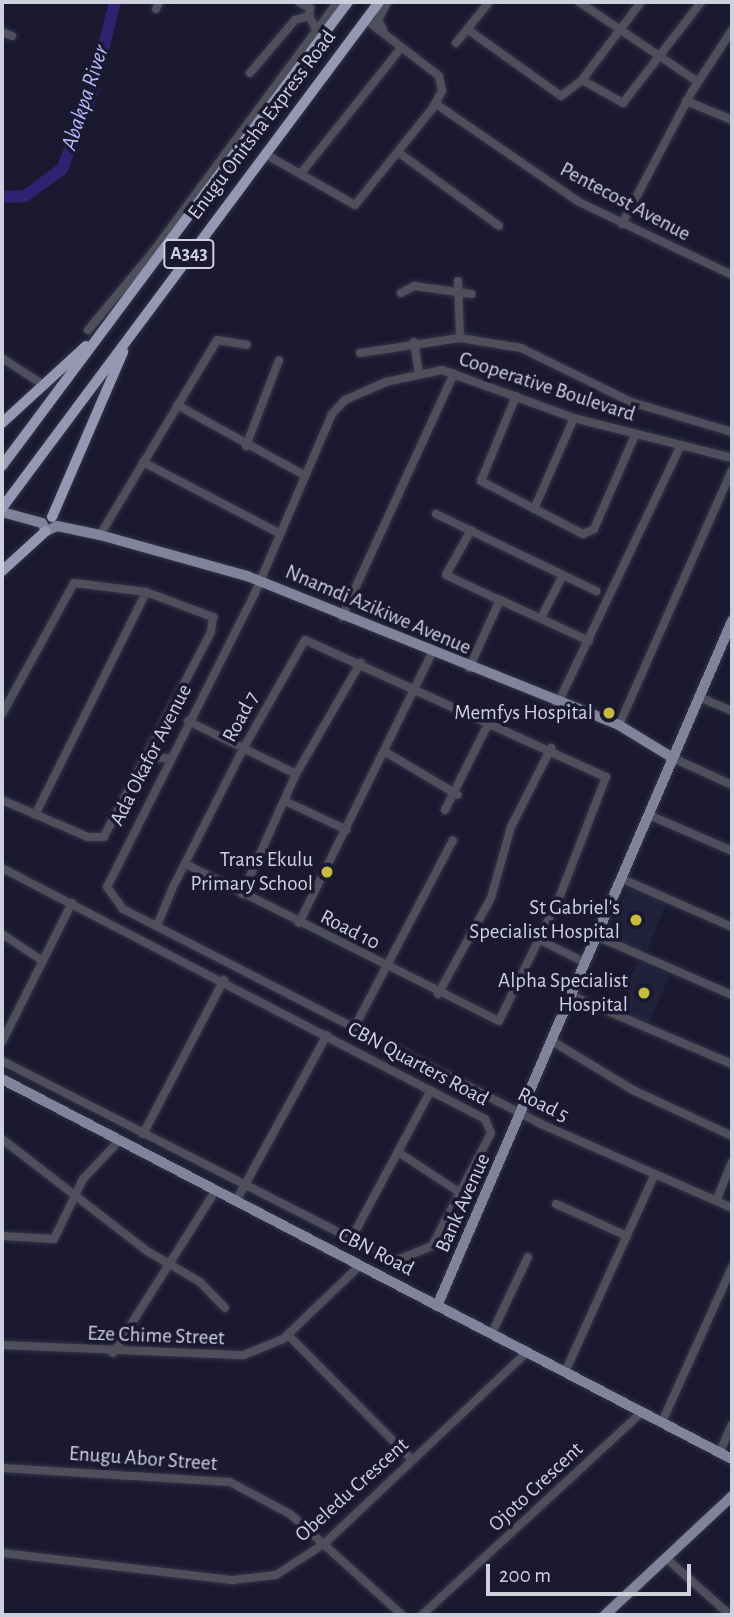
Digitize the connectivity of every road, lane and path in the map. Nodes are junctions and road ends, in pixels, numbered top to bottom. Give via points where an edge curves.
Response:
1 (299, 2) edge
2 (337, 2) edge
3 (348, 2) edge
4 (379, 2) edge
5 (387, 2) edge
6 (489, 2) edge
7 (579, 2) edge
8 (641, 2) edge
9 (701, 2) edge
10 (309, 16) junction
11 (365, 19) junction
12 (467, 29) junction
13 (732, 30) edge
14 (317, 31) junction
15 (2, 32) edge
16 (618, 32) junction
17 (386, 35) junction
18 (12, 36) dead end
19 (456, 43) dead end
20 (401, 48) junction
21 (658, 57) junction
22 (250, 73) dead end
23 (582, 80) junction
24 (698, 82) junction
25 (686, 101) junction
26 (436, 104) junction
27 (732, 120) edge
28 (398, 152) junction
29 (265, 154) junction
30 (302, 172) junction
31 (622, 224) junction
32 (499, 226) dead end
33 (732, 275) edge
34 (458, 281) dead end
35 (401, 293) dead end
36 (460, 294) junction
37 (471, 294) dead end
38 (141, 317) junction
39 (88, 330) dead end
40 (102, 334) junction
41 (460, 338) junction
42 (414, 342) junction
43 (247, 345) dead end
44 (360, 354) dead end
45 (2, 358) edge
46 (279, 360) dead end
47 (419, 373) junction
48 (454, 373) junction
49 (45, 386) junction
50 (516, 396) junction
51 (177, 405) junction
52 (574, 418) junction
53 (2, 423) edge
54 (732, 432) edge
55 (635, 435) junction
56 (681, 445) junction
57 (246, 446) junction
58 (732, 458) edge
59 (143, 462) junction
60 (2, 466) edge
61 (732, 470) edge
62 (304, 475) junction
63 (534, 509) junction
64 (2, 510) edge
65 (436, 514) dead end
66 (49, 524) junction
67 (471, 530) junction
68 (279, 533) junction
69 (100, 535) junction
70 (2, 571) edge
71 (563, 575) junction
72 (260, 581) junction
73 (596, 590) dead end
74 (146, 592) junction
75 (499, 600) junction
76 (342, 617) junction
77 (541, 618) junction
78 (732, 621) edge
79 (589, 641) junction
80 (728, 641) edge
81 (432, 653) junction
82 (361, 662) junction
83 (469, 668) junction
84 (419, 688) junction
85 (699, 696) junction
86 (557, 705) junction
87 (732, 712) edge
88 (2, 714) edge
89 (491, 720) junction
90 (188, 721) junction
91 (619, 725) junction
92 (551, 748) junction
93 (243, 749) junction
94 (387, 753) junction
95 (143, 758) junction
96 (167, 758) junction
97 (673, 758) junction
98 (295, 779) junction
99 (732, 785) edge
100 (458, 795) junction
101 (2, 800) edge
102 (285, 802) junction
103 (445, 810) dead end
104 (35, 815) junction
105 (649, 815) junction
106 (347, 830) junction
107 (453, 839) dead end
108 (732, 851) edge
109 (186, 864) junction
110 (2, 868) edge
111 (620, 878) junction
112 (242, 894) junction
113 (72, 903) junction
114 (299, 923) junction
115 (157, 926) junction
116 (732, 927) edge
117 (2, 934) edge
118 (594, 935) junction
119 (540, 940) junction
120 (43, 961) junction
121 (582, 961) junction
122 (387, 969) junction
123 (224, 979) junction
124 (438, 994) junction
125 (570, 995) junction
126 (732, 995) edge
127 (354, 1028) junction
128 (327, 1035) junction
129 (552, 1041) junction
130 (2, 1042) edge
131 (2, 1061) edge
132 (732, 1064) edge
133 (2, 1079) edge
134 (431, 1090) junction
135 (523, 1115) junction
136 (143, 1134) junction
137 (732, 1136) edge
138 (2, 1139) edge
139 (120, 1140) junction
140 (398, 1152) junction
141 (732, 1162) edge
142 (654, 1175) junction
143 (244, 1186) junction
144 (216, 1190) junction
145 (75, 1194) junction
146 (461, 1194) junction
147 (236, 1201) junction
148 (716, 1202) junction
149 (556, 1204) dead end
150 (732, 1208) edge
151 (2, 1236) edge
152 (627, 1236) junction
153 (350, 1241) junction
154 (528, 1257) dead end
155 (170, 1264) junction
156 (359, 1266) junction
157 (732, 1267) edge
158 (437, 1306) junction
159 (225, 1308) dead end
160 (492, 1334) junction
161 (288, 1335) junction
162 (2, 1345) edge
163 (527, 1352) junction
164 (113, 1353) junction
165 (565, 1372) junction
166 (642, 1412) junction
167 (662, 1422) junction
168 (732, 1424) edge
169 (720, 1452) junction
170 (732, 1459) edge
171 (412, 1460) junction
172 (2, 1468) edge
173 (732, 1496) edge
174 (325, 1543) junction
175 (2, 1553) edge
176 (666, 1558) junction
177 (402, 1615) edge
178 (422, 1615) edge
179 (604, 1615) edge
180 (730, 1615) edge

1 - 10 street via 310,8
2 - 14 street
3 - 40 highway, Enugu Onitsha Express Road / A343
4 - 11 highway, Enugu Onitsha Express Road / A343
5 - 17 street via 378,20
6 - 12 street
7 - 16 street
8 - 16 street
9 - 21 street
10 - 14 street
10 - 22 street via 289,24
11 - 17 street
11 - 29 highway, Enugu Onitsha Express Road / A343
12 - 19 street
12 - 23 street via 557,95 568,95
13 - 24 street
14 - 39 street via 153,252
15 - 18 street
16 - 21 street
16 - 23 street
17 - 20 street
20 - 26 street via 441,80
20 - 30 street
21 - 23 street via 620,104
21 - 24 street
24 - 25 street
25 - 27 street
25 - 31 street
26 - 28 street
26 - 31 street, Pentecost Avenue
28 - 30 street via 355,205
28 - 32 street
29 - 30 street
29 - 38 highway, Enugu Onitsha Express Road / A343
31 - 33 street, Pentecost Avenue
34 - 36 street
35 - 36 street via 414,286
36 - 37 street
36 - 41 street
38 - 64 highway, Enugu Onitsha Express Road / A343
38 - 66 highway
40 - 49 highway
40 - 60 highway, Enugu Onitsha Express Road / A343
41 - 42 street
41 - 54 street via 520,348 631,402
42 - 44 street
42 - 47 street
43 - 51 street via 217,340
45 - 49 street
46 - 57 street
47 - 48 street, Cooperative Boulevard
47 - 62 street, Cooperative Boulevard via 345,400
48 - 50 street, Cooperative Boulevard
48 - 76 street
49 - 53 highway
50 - 52 street, Cooperative Boulevard
50 - 63 street via 480,478
51 - 57 street
51 - 59 street
52 - 55 street, Cooperative Boulevard
52 - 63 street
55 - 56 street, Cooperative Boulevard
55 - 63 street via 589,534
56 - 58 street, Cooperative Boulevard
56 - 79 street
57 - 62 street
59 - 68 street
59 - 69 street
61 - 91 street
62 - 68 street, Cooperative Boulevard
64 - 66 main road, Nnamdi Azikiwe Avenue
65 - 67 street
66 - 69 main road, Nnamdi Azikiwe Avenue
66 - 70 highway
67 - 71 street
67 - 75 street via 446,575
68 - 72 street, Cooperative Boulevard
69 - 72 main road, Nnamdi Azikiwe Avenue
71 - 73 street
71 - 77 street
72 - 76 main road, Nnamdi Azikiwe Avenue
72 - 90 street, Ada Okafor Avenue
74 - 88 street via 94,583 68,587
74 - 95 street via 207,613 214,624
74 - 104 street
75 - 77 street
75 - 83 street
76 - 81 main road, Nnamdi Azikiwe Avenue
77 - 79 street
78 - 80 main road, Bank Avenue
79 - 86 street
80 - 85 main road, Bank Avenue
81 - 83 main road, Nnamdi Azikiwe Avenue
81 - 84 street
82 - 84 street, Road 7
82 - 93 street, Road 7 via 317,642 301,642
82 - 98 street
83 - 86 main road, Nnamdi Azikiwe Avenue
84 - 89 street, Road 7
84 - 94 street
85 - 87 street
85 - 97 main road, Bank Avenue
86 - 91 main road, Nnamdi Azikiwe Avenue
89 - 92 street, Road 7
89 - 100 street
90 - 93 street
90 - 96 street, Ada Okafor Avenue
91 - 97 main road, Nnamdi Azikiwe Avenue
92 - 119 street, Road 7 via 606,777
92 - 124 street via 511,827 491,898
93 - 98 street
93 - 109 street, Road 7
94 - 100 street
94 - 106 street
95 - 96 street
95 - 104 street via 101,839
96 - 115 street, Ada Okafor Avenue via 107,887 123,909
97 - 99 street
97 - 105 main road, Bank Avenue
98 - 102 street
100 - 103 street
101 - 104 street
102 - 106 street
102 - 112 street
105 - 108 street
105 - 111 main road, Bank Avenue
106 - 114 street
107 - 122 street
109 - 112 street, Road 10
109 - 115 street, Road 7
110 - 113 street, CBN Quarters Road
111 - 116 street
111 - 118 main road, Bank Avenue
112 - 114 street, Road 10
113 - 120 street
113 - 123 street, CBN Quarters Road
114 - 122 street, Road 10
115 - 127 street, Road 5
117 - 120 street
118 - 121 main road, Bank Avenue
118 - 126 street
119 - 121 street
119 - 124 street, Road 10 via 499,1021
120 - 130 street
121 - 125 main road, Bank Avenue
122 - 124 street, Road 10
122 - 127 street
123 - 128 street, CBN Quarters Road
123 - 136 street
125 - 129 main road, Bank Avenue
125 - 132 street
127 - 135 street, Road 5
128 - 134 street, CBN Quarters Road
128 - 143 street
129 - 135 main road, Bank Avenue
129 - 137 street via 633,1090
131 - 136 street, CBN Quarters Road
133 - 139 main road, CBN Road
134 - 140 street
134 - 146 street, CBN Quarters Road via 490,1126
135 - 142 street, Road 5
135 - 158 main road, Bank Avenue
136 - 143 street, CBN Quarters Road
138 - 145 street
139 - 144 main road, CBN Road
139 - 145 street
140 - 146 street
140 - 153 street
141 - 148 street
142 - 148 street, Road 5
142 - 152 street
143 - 147 street
143 - 153 street, CBN Quarters Road
144 - 147 main road, CBN Road
144 - 155 street
145 - 151 street via 54,1239
145 - 155 street
146 - 153 street, CBN Quarters Road via 421,1255 395,1261
147 - 156 main road, CBN Road
148 - 150 street, Road 5
149 - 152 street
152 - 165 street
154 - 160 street
155 - 159 street via 200,1282
155 - 164 street
156 - 158 main road, CBN Road
156 - 161 street, Eze Chime Street
157 - 167 street
158 - 160 main road, CBN Road
160 - 163 main road, CBN Road
161 - 164 street, Eze Chime Street via 234,1357
161 - 171 street
162 - 164 street, Eze Chime Street
163 - 165 main road, CBN Road
163 - 171 street, Obeledu Crescent
165 - 166 main road, CBN Road
166 - 167 main road, CBN Road
166 - 178 street, Ojoto Crescent
167 - 169 main road, CBN Road
168 - 169 street
169 - 170 main road, CBN Road
171 - 174 street, Obeledu Crescent
172 - 174 street, Enugu Abor Street via 230,1482 272,1502
173 - 176 main road
174 - 175 street, Obeledu Crescent via 284,1571 247,1580
174 - 177 street, Enugu Abor Street
176 - 179 main road
176 - 180 street

